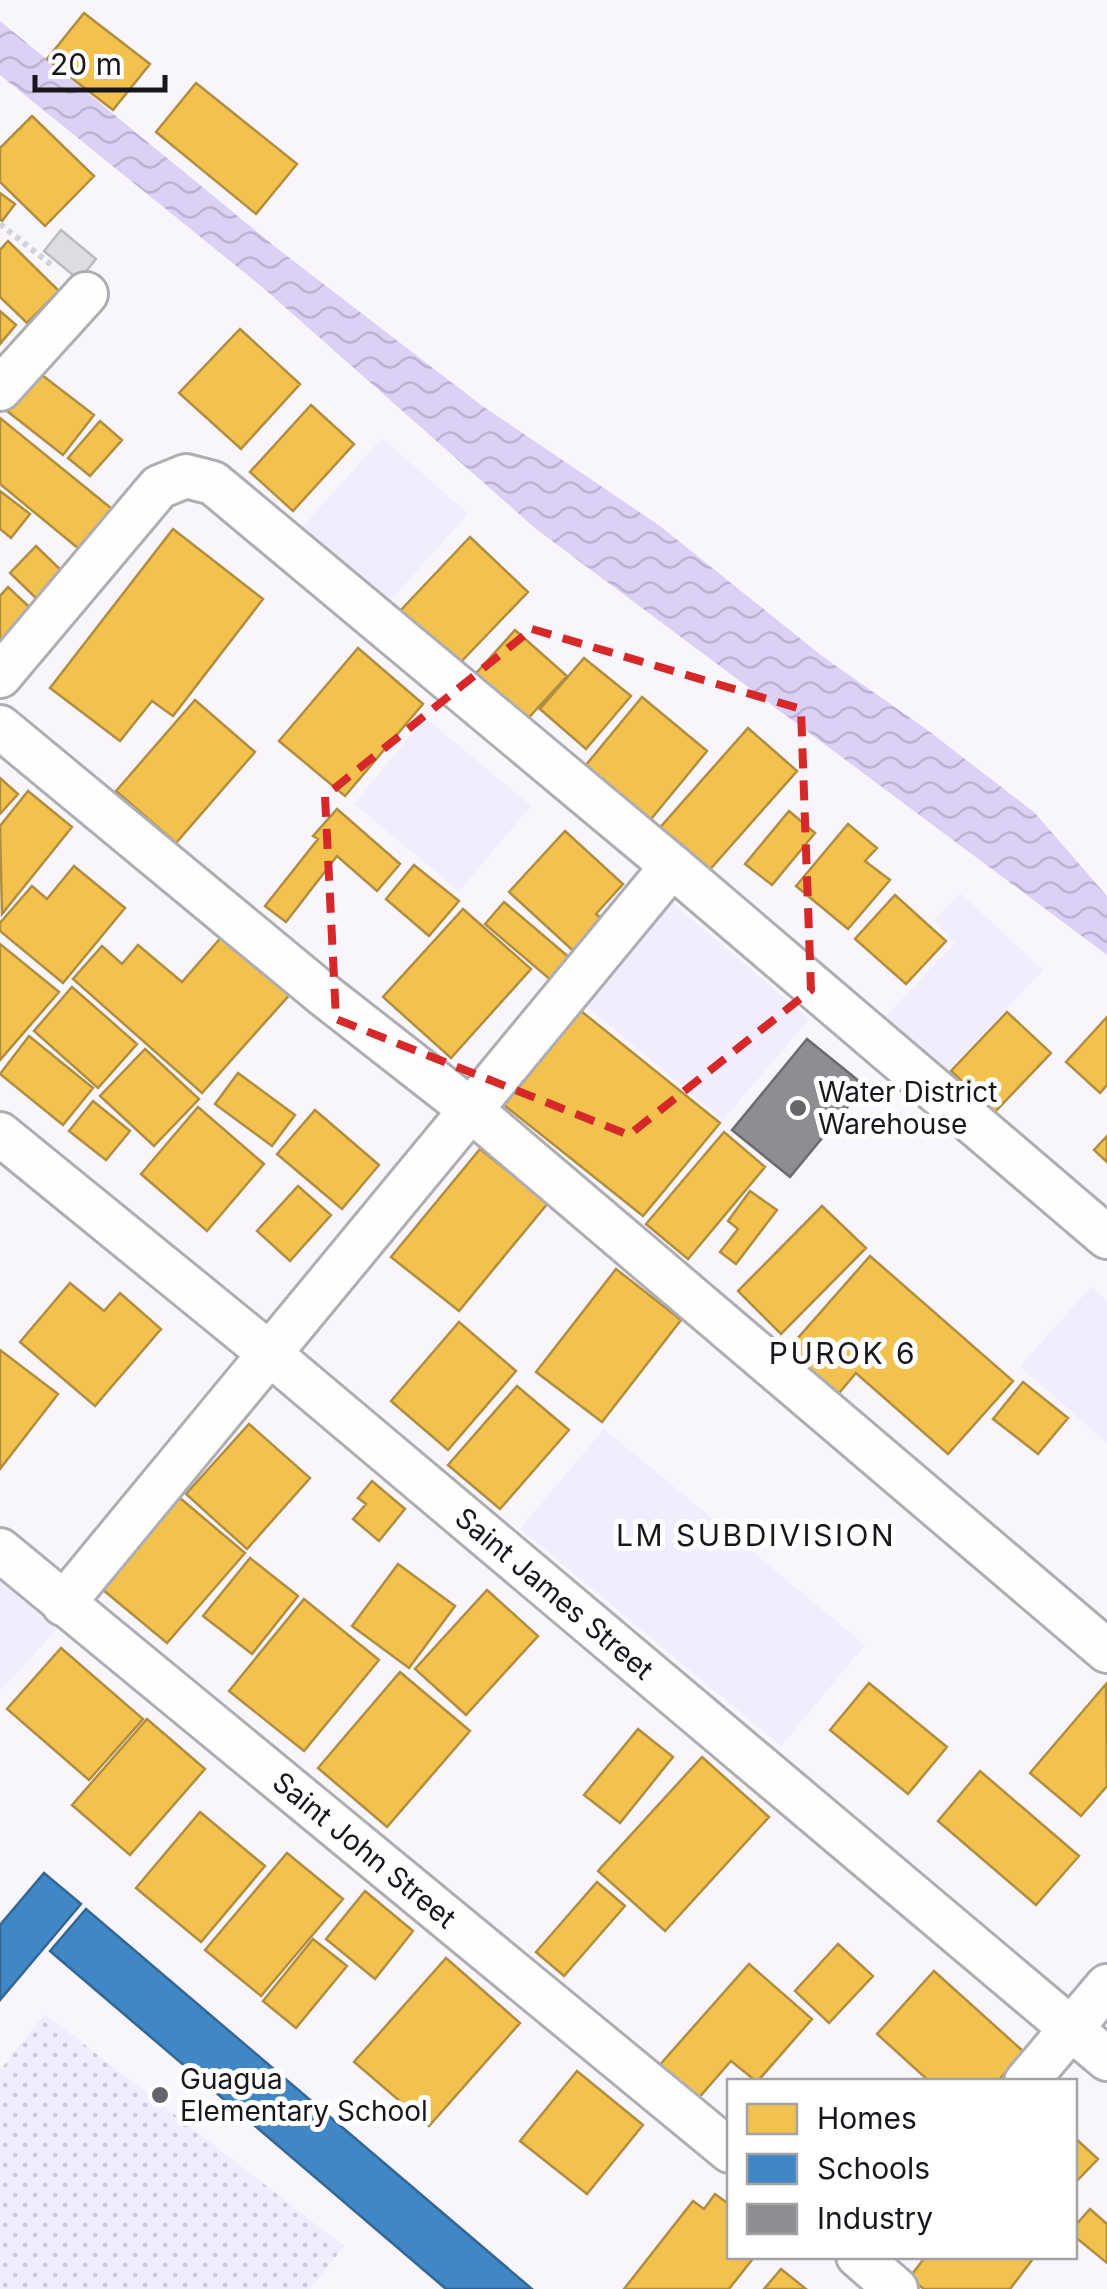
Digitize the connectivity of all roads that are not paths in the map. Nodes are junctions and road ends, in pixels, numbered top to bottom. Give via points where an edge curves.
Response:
1 (86, 294) road end
2 (0, 389) edge
3 (0, 676) edge
4 (0, 728) edge
5 (672, 866) junction
6 (471, 1110) junction
7 (0, 1134) edge
8 (1107, 1237) edge
9 (270, 1354) junction
10 (0, 1550) edge
11 (63, 1604) junction
12 (1107, 1651) edge
13 (1107, 1986) edge
14 (1070, 2029) junction
15 (1107, 2059) edge
16 (1028, 2079) edge
17 (727, 2149) edge

1 - 2 street
3 - 5 street via 159,487 199,477
4 - 6 street
5 - 6 street
5 - 8 street
6 - 9 street
6 - 12 street
7 - 9 street, Saint James Street
9 - 11 street
9 - 14 street, Saint James Street
10 - 11 street, Saint John Street
11 - 17 street, Saint John Street
13 - 14 street
14 - 15 street, Saint James Street
14 - 16 street

